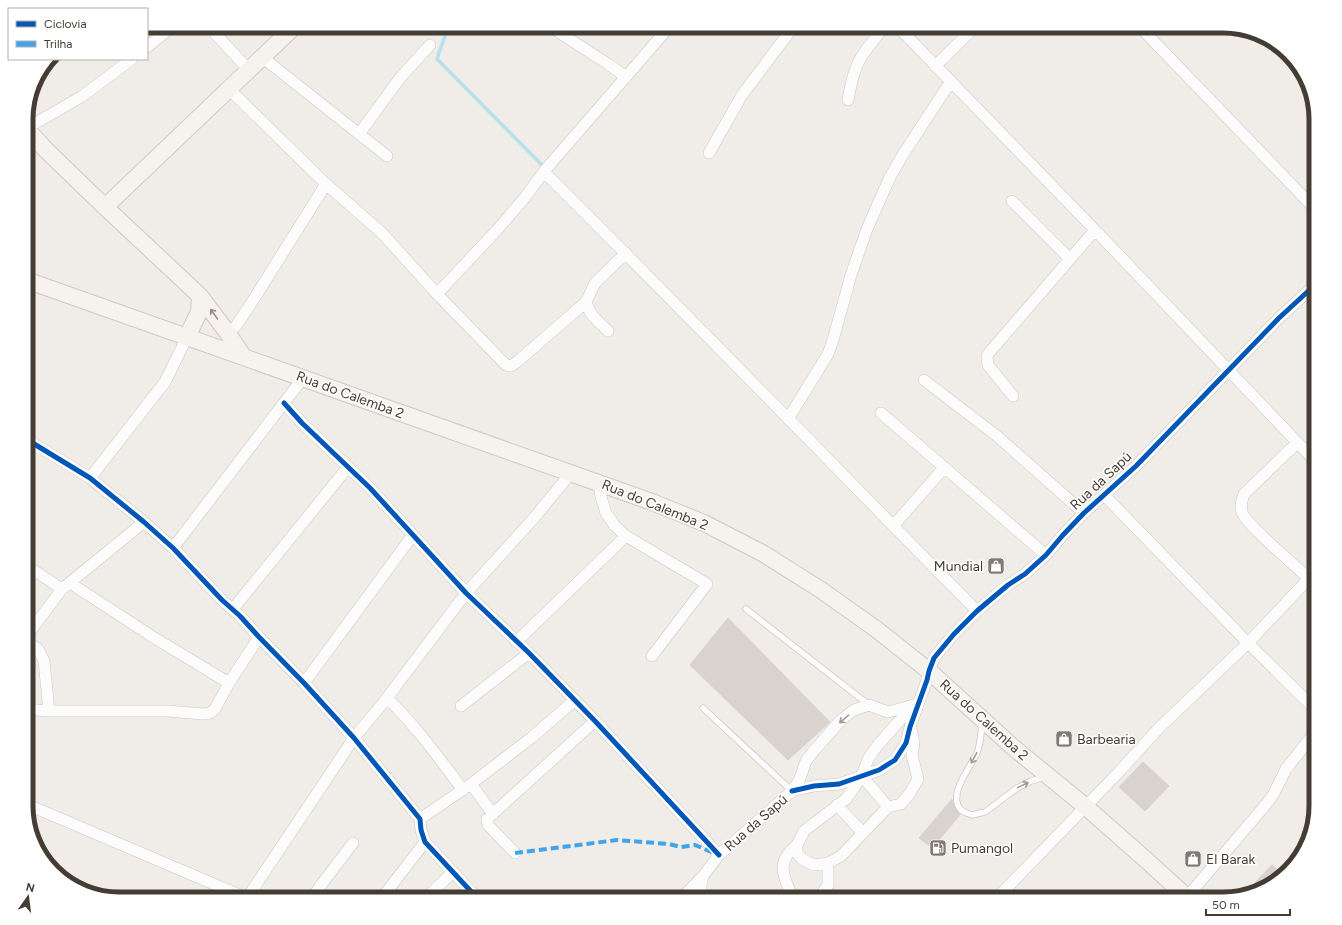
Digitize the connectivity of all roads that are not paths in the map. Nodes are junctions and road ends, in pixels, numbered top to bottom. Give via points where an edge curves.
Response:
1 (164, 33) edge
2 (215, 33) edge
3 (288, 33) edge
4 (560, 33) edge
5 (664, 33) edge
6 (789, 33) edge
7 (880, 33) edge
8 (904, 33) edge
9 (969, 33) edge
10 (1146, 33) edge
11 (430, 45) dead end
12 (148, 46) edge
13 (262, 57) junction
14 (131, 60) edge
15 (935, 66) junction
16 (249, 70) junction
17 (626, 77) junction
18 (951, 81) junction
19 (229, 88) junction
20 (848, 100) dead end
21 (33, 124) edge
22 (359, 134) junction
23 (33, 136) edge
24 (709, 153) dead end
25 (387, 156) dead end
26 (544, 172) junction
27 (326, 184) junction
28 (1012, 201) dead end
29 (1309, 203) edge
30 (105, 207) junction
31 (1095, 230) junction
32 (626, 253) junction
33 (1070, 259) junction
34 (33, 282) edge
35 (1309, 290) edge
36 (437, 294) junction
37 (200, 296) junction
38 (586, 302) junction
39 (608, 331) dead end
40 (227, 332) junction
41 (187, 337) junction
42 (242, 356) junction
43 (1228, 370) junction
44 (303, 378) junction
45 (924, 380) dead end
46 (1013, 396) dead end
47 (284, 403) junction
48 (881, 413) dead end
49 (788, 419) junction
50 (33, 443) edge
51 (1297, 443) junction
52 (1309, 455) edge
53 (348, 467) junction
54 (944, 468) junction
55 (570, 473) junction
56 (90, 478) junction
57 (599, 483) junction
58 (1104, 495) junction
59 (1084, 513) junction
60 (144, 522) junction
61 (893, 526) junction
62 (413, 535) junction
63 (626, 536) junction
64 (173, 548) junction
65 (1046, 555) junction
66 (33, 569) edge
67 (1309, 574) edge
68 (1309, 583) edge
69 (66, 586) junction
70 (466, 593) junction
71 (232, 609) junction
72 (746, 609) dead end
73 (977, 611) junction
74 (33, 628) edge
75 (259, 638) junction
76 (516, 642) junction
77 (1248, 643) junction
78 (33, 645) edge
79 (529, 653) junction
80 (652, 656) dead end
81 (929, 671) junction
82 (229, 683) junction
83 (304, 683) junction
84 (387, 698) junction
85 (574, 700) junction
86 (918, 703) junction
87 (1309, 703) edge
88 (869, 705) junction
89 (461, 706) dead end
90 (703, 708) dead end
91 (33, 710) edge
92 (48, 711) junction
93 (888, 712) junction
94 (900, 720) junction
95 (983, 720) junction
96 (595, 721) junction
97 (910, 727) junction
98 (354, 738) junction
99 (1309, 741) edge
100 (862, 776) junction
101 (1048, 776) junction
102 (467, 787) junction
103 (792, 791) junction
104 (837, 806) junction
105 (33, 807) edge
106 (888, 807) junction
107 (1086, 807) junction
108 (493, 814) junction
109 (420, 819) junction
110 (863, 833) junction
111 (425, 842) junction
112 (354, 843) dead end
113 (797, 845) junction
114 (515, 853) dead end
115 (719, 855) junction
116 (828, 863) junction
117 (453, 872) junction
118 (703, 876) junction
119 (221, 892) edge
120 (252, 892) edge
121 (316, 892) edge
122 (386, 892) edge
123 (432, 892) edge
124 (472, 892) edge
125 (688, 892) edge
126 (700, 892) edge
127 (791, 892) edge
128 (823, 892) edge
129 (1003, 892) edge
130 (1182, 892) edge
131 (1186, 892) edge

1 - 12 street
2 - 16 street
3 - 13 main road
4 - 17 street
5 - 17 street
6 - 24 street via 742,95
7 - 20 street via 863,54 855,70
8 - 15 street
9 - 15 street
10 - 29 street
11 - 22 street via 400,78
13 - 16 main road
13 - 22 street
14 - 21 street via 81,97
15 - 18 street
16 - 19 main road
17 - 26 street
18 - 31 street
18 - 49 street via 890,177 867,229 828,354
19 - 27 street
19 - 30 main road
22 - 25 street
23 - 30 main road
26 - 32 street
26 - 36 street via 496,232
27 - 36 street via 382,233
27 - 40 street via 236,326
28 - 33 street
30 - 37 main road
31 - 33 street
31 - 43 street
32 - 38 street via 595,283
32 - 49 street
33 - 46 street via 986,358 988,365
34 - 41 main road, Rua do Calemba 2
35 - 43 street, Rua da Sapú
36 - 38 street via 506,365 511,366
40 -> 37 main road
37 - 41 main road via 199,312
38 - 39 street via 588,310
40 - 42 main road
41 - 42 main road, Rua do Calemba 2
41 - 56 street via 165,382
42 - 44 main road, Rua do Calemba 2
43 - 51 street
43 - 58 street, Rua da Sapú via 1136,466
44 - 47 street
44 - 55 main road, Rua do Calemba 2
45 - 59 street via 997,436
47 - 53 street
47 - 64 street
48 - 54 street
49 - 61 street
50 - 56 street
51 - 52 street
51 - 67 street via 1244,494 1241,503 1242,513 1251,525
53 - 62 street
53 - 71 street
54 - 61 street
54 - 65 street
55 - 57 main road, Rua do Calemba 2
55 - 70 street via 534,518
56 - 60 street
57 - 63 street via 606,513 614,526
57 - 81 main road, Rua do Calemba 2 via 704,523 764,554 828,594
58 - 59 street, Rua da Sapú
58 - 77 street
59 - 65 street, Rua da Sapú
60 - 64 street
60 - 69 street
61 - 73 street
62 - 70 street
62 - 83 street
63 - 76 street
63 - 80 street via 707,584
64 - 71 street
65 - 73 street, Rua da Sapú
66 - 69 street
68 - 77 street
69 - 74 street
69 - 82 street
70 - 76 street
70 - 84 street
71 - 75 street
72 - 88 lane
73 - 81 street, Rua da Sapú via 934,658
75 - 82 street
75 - 83 street
76 - 79 street
77 - 87 street
77 - 107 street via 1158,729
78 - 92 street via 44,661
79 - 85 street
79 - 89 street
81 - 86 street, Rua da Sapú
81 - 95 main road, Rua do Calemba 2
82 - 92 street via 215,709 202,714 168,711
83 - 98 street
84 - 98 street
84 - 102 street
85 - 96 street
85 - 102 street via 531,738
86 - 93 street
86 - 94 street
86 - 97 street, Rua da Sapú
88 - 93 street
88 -> 103 street, Rua da Sapú via 854,710 841,720 806,762 799,782
90 - 103 lane
91 - 92 street
93 - 94 street
94 - 97 street
94 - 100 street via 868,759
95 - 101 main road, Rua do Calemba 2
95 -> 101 lane via 977,752 958,790 956,800 961,810 972,815 985,812 1017,788
96 - 108 street
96 - 115 street
97 - 100 street, Rua da Sapú via 906,743 895,760 879,770
97 - 106 street via 914,743 912,755 918,779 901,804
98 - 109 street
98 - 120 street
99 - 131 street via 1286,769 1273,795 1263,808
100 - 103 street, Rua da Sapú via 839,784
100 - 104 street via 846,799
100 - 106 street
101 - 107 main road, Rua do Calemba 2
102 - 108 street
102 - 109 street
103 - 115 street, Rua da Sapú
104 - 110 street
104 - 113 street via 804,831
105 - 119 street
106 - 110 street
107 - 129 street
107 - 130 main road, Rua do Calemba 2
108 - 114 street via 486,819 487,822
109 - 111 street
110 - 116 street via 841,856
111 - 117 street
111 - 122 street
112 - 121 street
113 - 116 street via 802,859 814,865
113 - 127 street via 784,859 785,879
115 - 118 street, Rua da Sapú
116 - 128 street via 828,885
117 - 123 street
117 - 124 street
118 - 125 street, Rua da Sapú
118 - 126 street

